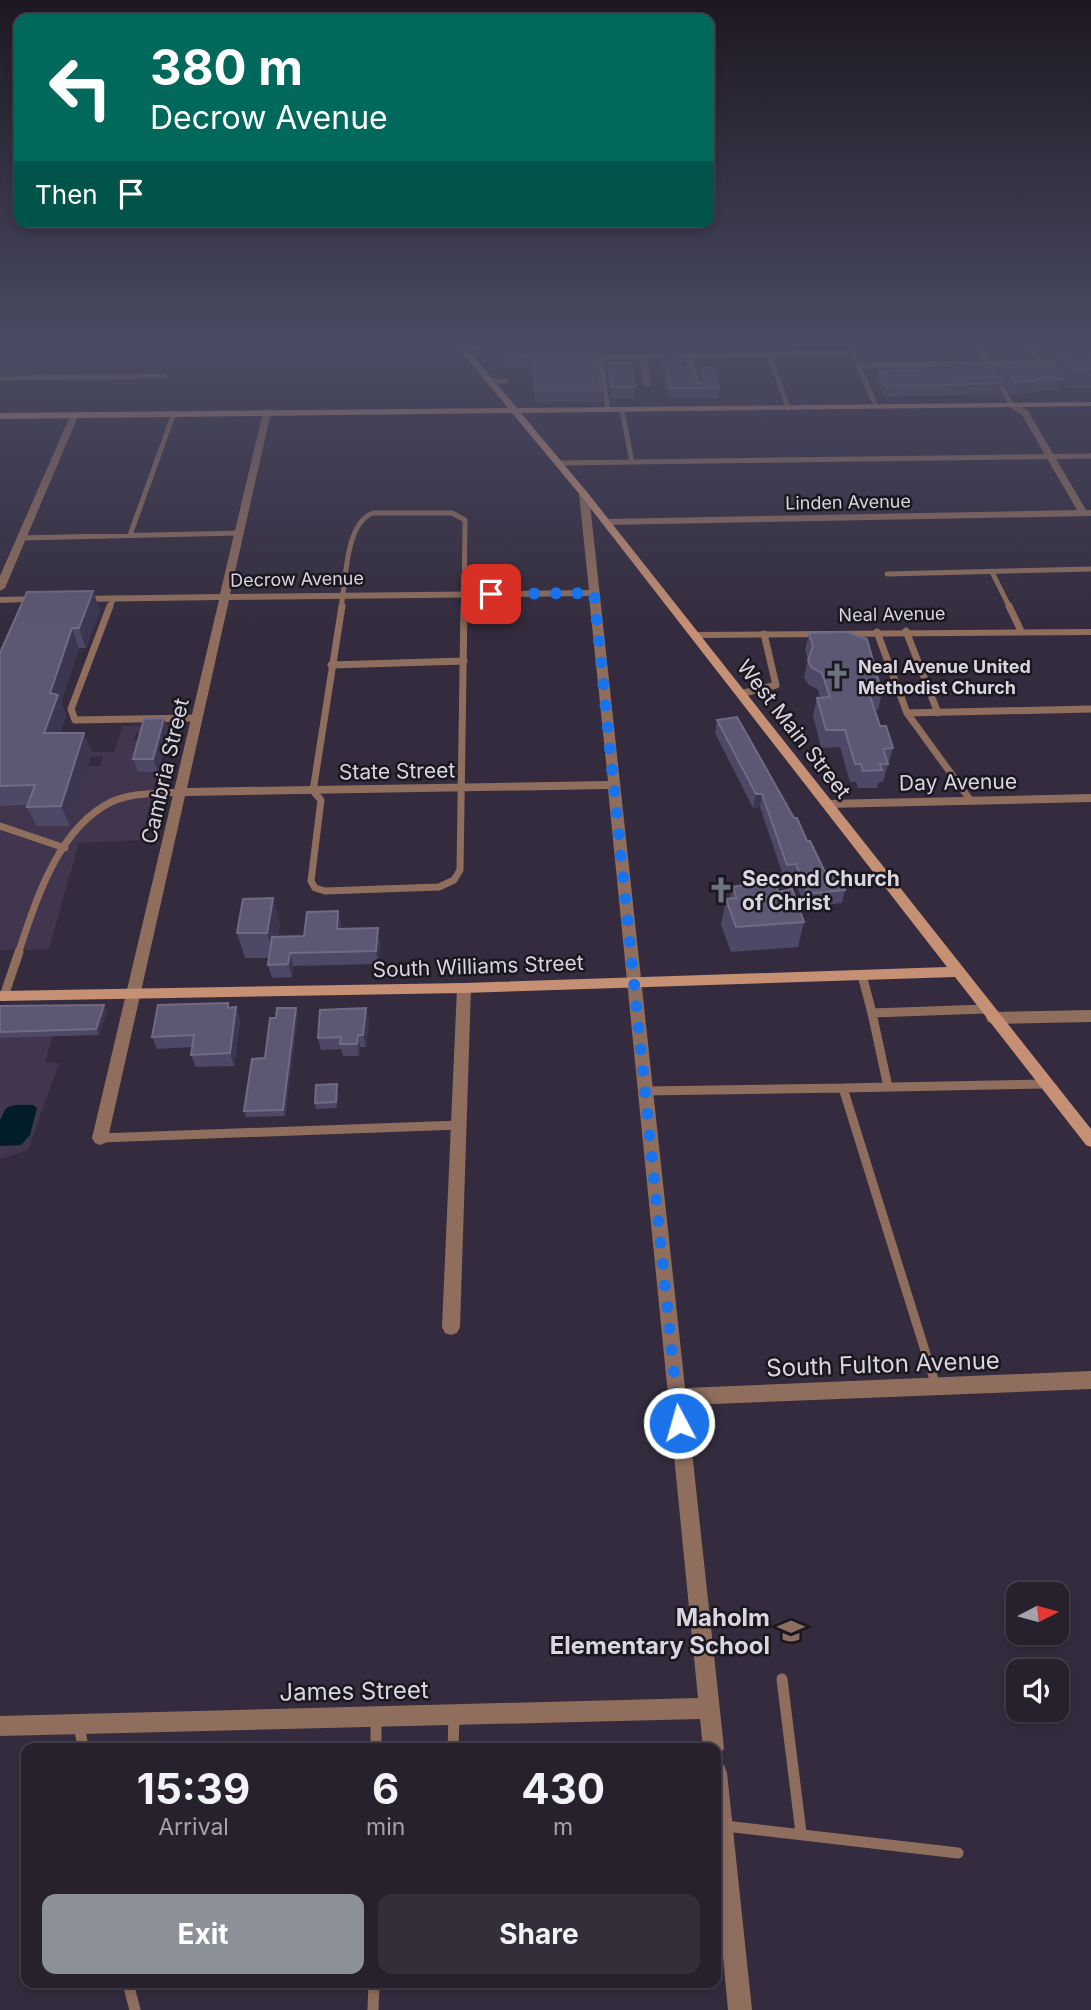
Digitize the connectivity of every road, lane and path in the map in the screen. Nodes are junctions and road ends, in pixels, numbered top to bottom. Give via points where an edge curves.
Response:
1 (64, 440) edge
2 (164, 440) edge
3 (261, 440) edge
4 (539, 440) edge
5 (628, 440) edge
6 (1042, 440) edge
7 (1052, 456) junction
8 (1091, 456) edge
9 (632, 462) junction
10 (558, 463) junction
11 (584, 494) junction
12 (1088, 513) edge
13 (606, 522) junction
14 (240, 533) junction
15 (130, 535) junction
16 (21, 538) junction
17 (1091, 569) edge
18 (992, 572) junction
19 (887, 574) dead end
20 (0, 588) edge
21 (594, 593) junction
22 (465, 594) junction
23 (341, 596) junction
24 (224, 597) junction
25 (114, 598) junction
26 (51, 599) edge
27 (63, 599) edge
28 (0, 600) edge
29 (906, 631) junction
30 (1021, 631) junction
31 (877, 632) junction
32 (1091, 632) edge
33 (764, 634) junction
34 (694, 635) junction
35 (464, 662) junction
36 (331, 665) junction
37 (740, 694) junction
38 (1091, 709) edge
39 (907, 713) junction
40 (938, 713) junction
41 (197, 718) junction
42 (614, 786) junction
43 (460, 789) junction
44 (313, 791) junction
45 (180, 792) junction
46 (1091, 798) edge
47 (971, 801) junction
48 (826, 804) junction
49 (0, 826) edge
50 (65, 848) junction
51 (957, 972) junction
52 (862, 975) junction
53 (634, 982) junction
54 (464, 988) junction
55 (2, 996) edge
56 (135, 996) junction
57 (872, 1013) junction
58 (990, 1014) junction
59 (1091, 1016) edge
60 (1046, 1084) junction
61 (888, 1087) junction
62 (843, 1088) junction
63 (645, 1091) junction
64 (460, 1125) junction
65 (100, 1138) joint
66 (1091, 1140) edge
67 (451, 1327) dead end
68 (1091, 1381) edge
69 (936, 1385) junction
70 (677, 1397) junction
71 (782, 1679) dead end
72 (709, 1708) junction
73 (454, 1714) junction
74 (376, 1716) junction
75 (79, 1724) junction
76 (0, 1726) edge
77 (82, 1743) edge
78 (376, 1743) edge
79 (453, 1743) edge
80 (712, 1743) edge
81 (721, 1826) joint
82 (801, 1833) junction
83 (958, 1853) dead end
84 (129, 1988) edge
85 (374, 1988) edge
86 (135, 2010) edge
87 (373, 2010) edge
88 (740, 2010) edge

1 - 16 street
2 - 15 lane
3 - 14 street, Cambria Street
4 - 10 main road, West Main Street
5 - 9 lane
6 - 7 street
7 - 8 lane
7 - 9 lane
7 - 12 street
9 - 10 lane
10 - 11 main road, West Main Street
11 - 13 main road, West Main Street
11 - 21 street
12 - 13 street, Linden Avenue
13 - 34 main road, West Main Street
14 - 15 lane
14 - 24 street, Cambria Street
15 - 16 lane
16 - 20 street
17 - 18 lane
18 - 19 lane
18 - 30 lane
21 - 22 street, Decrow Avenue
21 - 42 street
22 - 23 street, Decrow Avenue
22 - 23 lane via 466,526 460,516 373,513 356,522
22 - 35 lane
23 - 24 street, Decrow Avenue
23 - 36 lane
24 - 25 street, Decrow Avenue
24 - 41 street, Cambria Street
25 - 27 street, Decrow Avenue
25 - 41 lane via 71,709 75,720
26 - 28 street
29 - 30 street, Neal Avenue
29 - 31 street, Neal Avenue
29 - 40 lane
30 - 32 street, Neal Avenue
31 - 33 street, Neal Avenue
31 - 39 lane
33 - 34 street, Neal Avenue
33 - 37 lane via 775,685
34 - 37 main road, West Main Street
35 - 36 lane
35 - 43 lane
36 - 44 lane
37 - 48 main road, West Main Street
38 - 40 lane
39 - 40 lane
39 - 47 lane
41 - 45 street, Cambria Street
42 - 43 street, State Street
42 - 53 street
43 - 44 street, State Street
43 - 44 lane via 460,870 454,880 439,887 324,891 311,881 321,800
44 - 45 street, State Street
45 - 50 lane via 109,803 94,811
45 - 56 street, Cambria Street
46 - 47 street, Day Avenue
47 - 48 street, Day Avenue
48 - 51 main road, West Main Street
49 - 50 lane
50 - 55 lane
51 - 52 main road, South Williams Street
51 - 58 main road, West Main Street
52 - 53 main road, South Williams Street
52 - 57 lane
53 - 54 main road, South Williams Street
53 - 63 street
54 - 56 main road, South Williams Street
54 - 64 street
55 - 56 main road, South Williams Street
56 - 65 street, Cambria Street
57 - 58 lane
57 - 61 lane
58 - 59 street
58 - 60 main road, West Main Street
60 - 61 lane
60 - 66 main road, West Main Street
61 - 62 lane
62 - 63 lane
62 - 69 lane
63 - 70 street
64 - 65 lane
64 - 67 street
68 - 69 street, South Fulton Avenue
69 - 70 street, South Fulton Avenue
70 - 72 street
71 - 82 lane
72 - 73 street, James Street
72 - 80 street
73 - 74 street, James Street
73 - 79 lane
74 - 75 street, James Street
74 - 78 lane
75 - 76 street, James Street
75 - 77 lane
81 - 82 lane
81 - 88 street
82 - 83 lane
84 - 86 lane
85 - 87 lane

